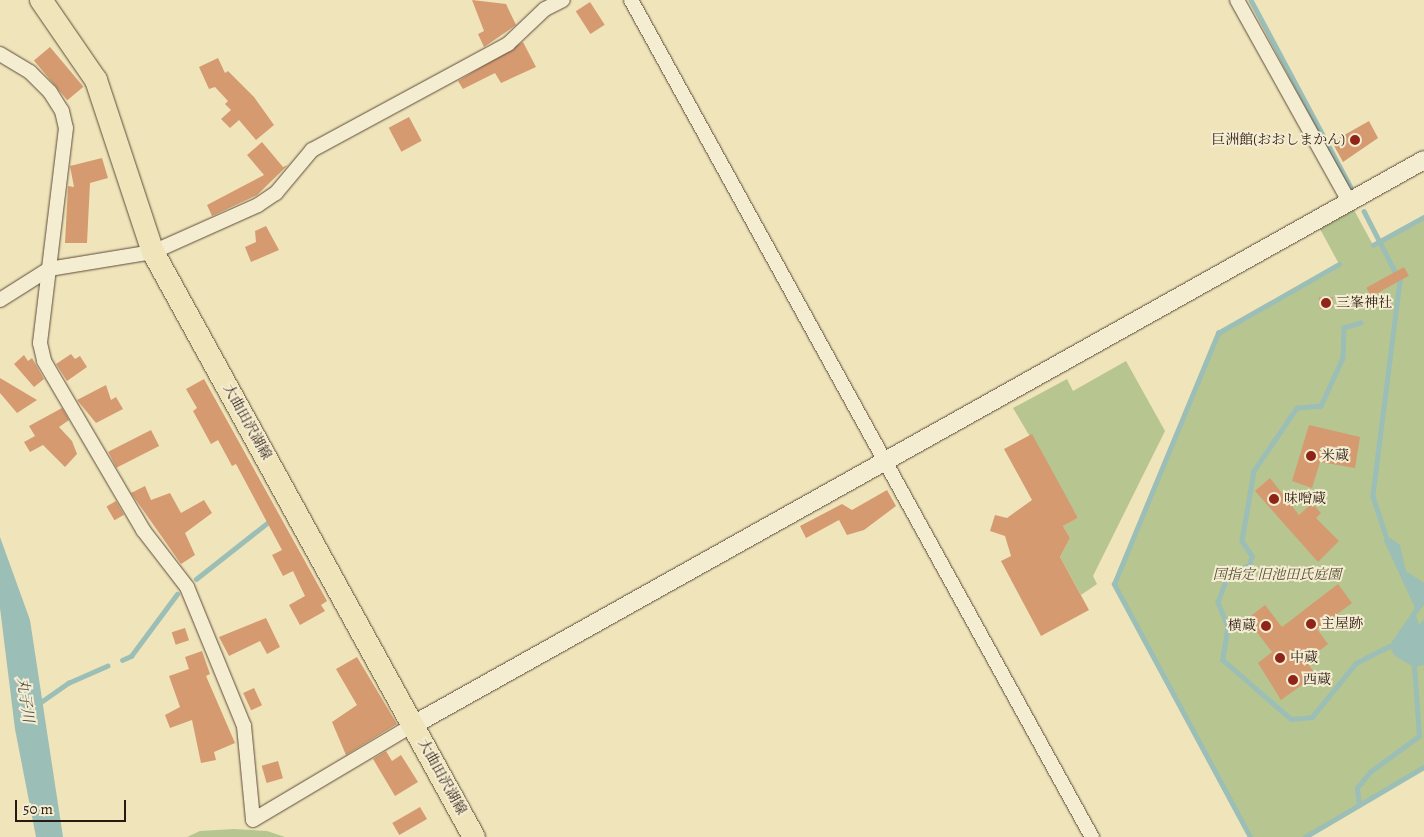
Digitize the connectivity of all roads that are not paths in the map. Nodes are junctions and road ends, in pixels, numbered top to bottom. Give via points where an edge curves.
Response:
1 (41, 0) edge
2 (563, 0) edge
3 (631, 0) edge
4 (1236, 0) edge
5 (0, 54) edge
6 (1424, 160) edge
7 (1349, 200) junction
8 (153, 252) junction
9 (50, 269) junction
10 (0, 300) edge
11 (887, 463) junction
12 (413, 725) junction
13 (474, 837) edge
14 (1092, 837) edge

1 - 8 main road, 大曲田沢湖線 via 96,80
2 - 8 street via 545,9 508,44 312,150 276,193 258,205
3 - 11 street
4 - 7 street
5 - 9 street via 30,72 62,111 66,128
6 - 7 street
7 - 11 street
8 - 9 street
8 - 12 main road, 大曲田沢湖線
9 - 10 street
9 - 12 street via 40,343 44,362 143,530 187,587 244,726 253,820
11 - 12 street
11 - 14 street
12 - 13 main road, 大曲田沢湖線

